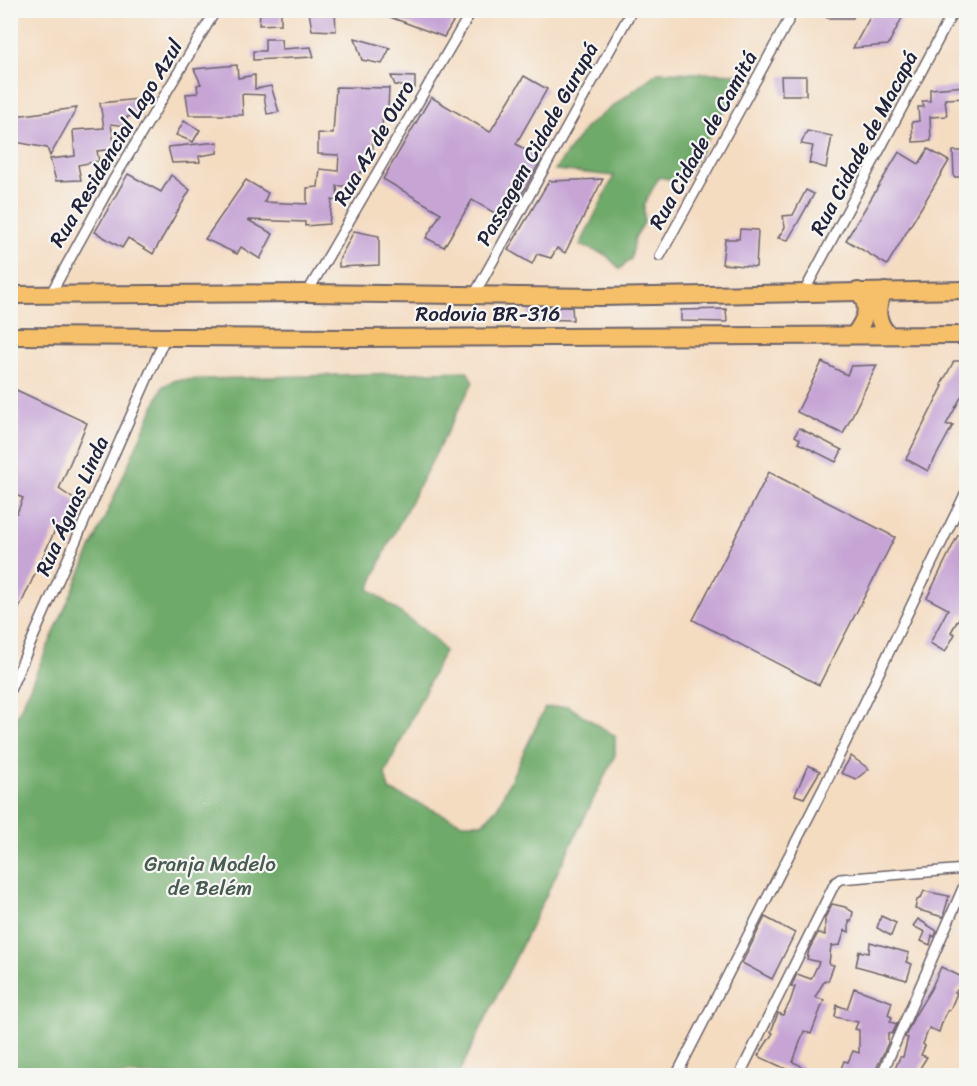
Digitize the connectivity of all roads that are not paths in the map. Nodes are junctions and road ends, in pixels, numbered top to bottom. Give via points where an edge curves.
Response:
1 (216, 10) edge
2 (472, 10) edge
3 (632, 10) edge
4 (794, 10) edge
5 (954, 10) edge
6 (660, 256) dead end
7 (966, 290) edge
8 (858, 291) junction
9 (885, 291) junction
10 (804, 292) junction
11 (307, 293) junction
12 (10, 295) edge
13 (50, 295) junction
14 (474, 295) junction
15 (854, 335) junction
16 (889, 335) junction
17 (966, 335) edge
18 (10, 336) edge
19 (166, 336) junction
20 (966, 492) edge
21 (10, 690) edge
22 (966, 869) edge
23 (966, 881) edge
24 (676, 1076) edge
25 (739, 1076) edge
26 (881, 1076) edge

1 - 13 street, Rua Residencial Lago Azul via 114,179
2 - 11 street, Rua Az de Ouro
3 - 14 street, Passagem Cidade Gurupá
4 - 6 street, Rua Cidade de Camitá
5 - 10 street, Rua Cidade de Macapá
7 - 9 highway, Rodovia BR-316
8 - 9 highway, Rodovia BR-316
8 - 10 highway, Rodovia BR-316
8 - 15 highway via 864,300 864,321
9 - 16 highway via 878,315
10 - 14 highway, Rodovia BR-316 via 600,297
11 - 13 highway, Rodovia BR-316
11 - 14 highway, Rodovia BR-316
12 - 13 highway, Rodovia BR-316
15 - 16 highway, Rodovia BR-316
15 - 19 highway, Rodovia BR-316
16 - 17 highway, Rodovia BR-316
18 - 19 highway, Rodovia BR-316
19 - 21 street, Rua Águas Linda
20 - 24 street via 824,787
22 - 25 street via 840,879 835,883
23 - 26 street

